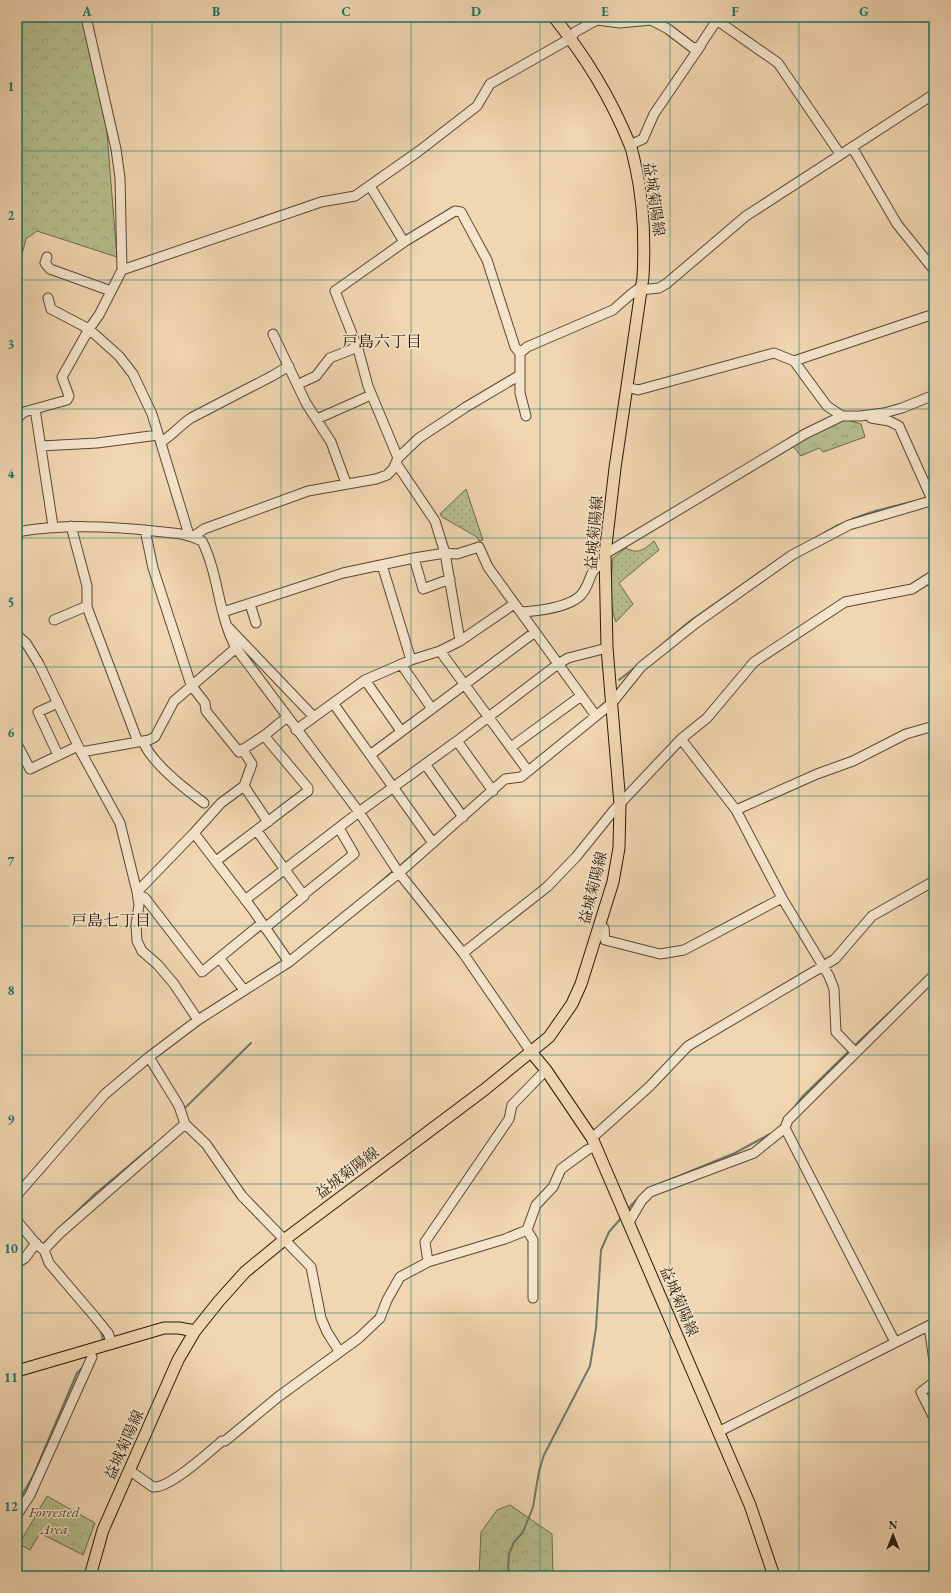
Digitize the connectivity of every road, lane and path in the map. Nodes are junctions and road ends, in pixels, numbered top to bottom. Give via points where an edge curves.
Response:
1 (86, 17) edge
2 (554, 17) edge
3 (719, 19) edge
4 (571, 38) junction
5 (701, 45) junction
6 (934, 94) edge
7 (630, 145) junction
8 (852, 147) junction
9 (840, 154) junction
10 (370, 186) junction
11 (404, 242) junction
12 (47, 257) dead end
13 (122, 270) junction
14 (934, 270) edge
15 (640, 289) junction
16 (111, 291) junction
17 (48, 298) dead end
18 (934, 314) edge
19 (89, 329) junction
20 (273, 334) dead end
21 (356, 343) junction
22 (520, 353) junction
23 (794, 361) junction
24 (289, 366) junction
25 (520, 375) junction
26 (303, 382) dead end
27 (627, 387) junction
28 (371, 394) junction
29 (934, 395) edge
30 (35, 409) junction
31 (526, 416) dead end
32 (842, 416) junction
33 (860, 416) junction
34 (17, 418) edge
35 (316, 419) junction
36 (160, 438) junction
37 (41, 446) junction
38 (397, 460) junction
39 (346, 483) junction
40 (934, 502) edge
41 (53, 526) junction
42 (71, 526) junction
43 (145, 530) junction
44 (17, 531) edge
45 (191, 536) junction
46 (445, 553) junction
47 (414, 558) junction
48 (605, 558) junction
49 (382, 565) junction
50 (934, 575) edge
51 (450, 579) junction
52 (250, 604) junction
53 (514, 604) junction
54 (87, 606) junction
55 (223, 612) junction
56 (521, 612) junction
57 (54, 620) dead end
58 (256, 623) dead end
59 (225, 624) junction
60 (535, 632) junction
61 (17, 635) edge
62 (460, 641) junction
63 (236, 648) junction
64 (607, 648) junction
65 (440, 651) junction
66 (411, 660) junction
67 (401, 664) junction
68 (558, 664) junction
69 (365, 680) junction
70 (191, 685) junction
71 (465, 685) junction
72 (581, 696) junction
73 (333, 703) junction
74 (58, 704) junction
75 (612, 704) junction
76 (432, 709) junction
77 (596, 716) junction
78 (287, 717) junction
79 (314, 717) junction
80 (489, 717) junction
81 (934, 726) edge
82 (296, 730) junction
83 (401, 731) junction
84 (265, 735) junction
85 (680, 739) junction
86 (141, 741) junction
87 (457, 741) junction
88 (17, 744) edge
89 (511, 747) junction
90 (79, 749) junction
91 (242, 749) junction
92 (58, 755) junction
93 (370, 755) junction
94 (425, 764) junction
95 (528, 771) junction
96 (244, 786) junction
97 (394, 788) junction
98 (493, 791) junction
99 (204, 803) dead end
100 (620, 804) junction
101 (736, 810) junction
102 (359, 812) junction
103 (463, 817) junction
104 (268, 822) junction
105 (339, 828) junction
106 (257, 831) junction
107 (194, 833) junction
108 (433, 843) junction
109 (216, 860) junction
110 (285, 869) junction
111 (399, 873) junction
112 (934, 881) edge
113 (137, 893) junction
114 (303, 895) junction
115 (782, 898) junction
116 (245, 900) junction
117 (264, 925) junction
118 (600, 926) junction
119 (463, 953) junction
120 (220, 959) junction
121 (289, 962) junction
122 (823, 965) junction
123 (933, 979) edge
124 (244, 990) junction
125 (198, 1020) junction
126 (853, 1049) junction
127 (531, 1052) junction
128 (149, 1057) junction
129 (546, 1070) junction
130 (185, 1124) junction
131 (785, 1128) junction
132 (594, 1142) junction
133 (17, 1195) edge
134 (626, 1216) junction
135 (17, 1222) edge
136 (527, 1230) junction
137 (284, 1240) junction
138 (36, 1243) junction
139 (44, 1250) junction
140 (428, 1262) junction
141 (17, 1263) edge
142 (533, 1298) dead end
143 (932, 1324) edge
144 (195, 1331) junction
145 (895, 1342) junction
146 (112, 1344) junction
147 (339, 1351) junction
148 (92, 1357) dead end
149 (934, 1361) edge
150 (17, 1371) edge
151 (934, 1382) edge
152 (934, 1418) edge
153 (718, 1432) junction
154 (129, 1470) junction
155 (17, 1515) edge
156 (90, 1576) edge
157 (774, 1576) edge

1 - 13 street via 116,149 120,178
2 - 4 main road, 益城菊陽線
3 - 5 street
3 - 9 street via 778,63
4 - 5 street via 576,32 597,20 620,23 651,20 693,48
4 - 7 main road, 益城菊陽線 via 601,84
4 - 10 street via 490,84 477,106
5 - 7 street via 654,114 642,139
6 - 8 street
7 - 15 main road, 益城菊陽線 via 643,208 645,245
8 - 9 street
8 - 14 street via 897,224
9 - 15 street via 746,216 666,284 659,288
10 - 11 street
10 - 13 street via 355,196 321,202
11 - 21 street via 335,291 343,318
11 - 22 street via 455,211 461,212 487,260 515,347
12 - 16 street via 45,262 50,269
13 - 16 street
15 - 22 street via 613,310 527,347
15 - 27 main road, 益城菊陽線
16 - 19 street
17 - 19 street via 53,311
18 - 23 street
19 - 30 street via 62,377 69,392 67,400
19 - 36 street via 128,366 144,395
20 - 24 street
21 - 26 street via 353,349 330,358 316,376
21 - 28 street
22 - 25 street
23 - 27 street via 774,353 638,390
23 - 32 street via 827,406
24 - 35 street
24 - 36 street via 191,418 180,425 172,436
25 - 31 street via 520,393
25 - 38 street via 424,435
27 - 48 main road, 益城菊陽線
28 - 35 street
28 - 38 street
29 - 33 street via 902,408
30 - 34 street via 24,412
30 - 37 street
32 - 33 street
32 - 48 street via 805,434
33 - 40 street via 889,421 899,426
35 - 39 street via 331,442
36 - 37 street
36 - 45 street
37 - 41 street
38 - 39 street via 387,475
38 - 46 street via 435,520
39 - 45 street via 308,490
40 - 75 street via 849,525 792,555 696,623 641,667
41 - 42 street
41 - 44 street
42 - 43 street
42 - 54 street via 87,586
43 - 45 street
43 - 70 street via 153,568
45 - 55 street via 202,541 206,548
46 - 47 street
46 - 51 street
46 - 53 street via 457,554 479,546 488,567
47 - 49 street
47 - 51 street via 423,589
48 - 56 street via 593,569 583,593 574,599 543,611
48 - 64 main road, 益城菊陽線
49 - 52 street via 343,573
49 - 66 street
50 - 85 street via 912,590 845,602 754,662 707,718
51 - 62 street
52 - 55 street
52 - 58 street
53 - 56 street
53 - 62 street
54 - 57 street
54 - 86 street
55 - 59 street
56 - 60 street
59 - 63 street
59 - 79 street
60 - 68 street
60 - 71 street
61 - 74 street via 26,643 39,664
62 - 65 street
63 - 70 street
63 - 78 street
64 - 68 street via 568,658
64 - 75 main road, 益城菊陽線
65 - 66 street
65 - 71 street
66 - 67 street
67 - 69 street
67 - 76 street
68 - 72 street
68 - 80 street
69 - 73 street
69 - 83 street
70 - 86 street via 174,701 155,737
70 - 91 street via 205,704 206,711 239,752
71 - 76 street
71 - 80 street
72 - 77 street
72 - 89 street
73 - 79 street
73 - 93 street
74 - 90 street
74 - 92 street via 38,712
75 - 77 street
75 - 100 main road, 益城菊陽線
76 - 83 street
77 - 95 street
78 - 82 street
78 - 84 street
79 - 82 street
80 - 87 street
80 - 89 street
81 - 101 street via 906,734 853,761
82 - 102 street
83 - 93 street
84 - 91 street
84 - 104 street via 308,788 308,791
85 - 100 street
85 - 101 street
86 - 90 street
86 - 99 street via 152,757
87 - 94 street
87 - 98 street
88 - 92 street via 30,769
89 - 95 street
90 - 92 street
90 - 113 street via 120,824
91 - 96 street via 252,764
93 - 97 street
94 - 97 street
94 - 103 street
95 - 98 street via 521,777 506,779
96 - 104 street
96 - 107 street via 221,803
97 - 102 street
97 - 108 street
98 - 103 street
100 - 118 main road, 益城菊陽線 via 616,867
100 - 119 street via 547,887
101 - 115 street
102 - 105 street
102 - 111 street
103 - 108 street
104 - 106 street
105 - 110 street
105 - 114 street via 354,854
106 - 109 street
106 - 110 street
107 - 109 street
107 - 113 street
108 - 111 street
109 - 116 street
110 - 114 street
110 - 116 street
111 - 119 street
111 - 121 street
112 - 122 street via 872,916 835,958
113 - 120 street via 145,898 202,972
113 - 125 street via 137,941 142,951 174,984
114 - 117 street via 304,898
115 - 118 street via 684,950 660,954 605,940 604,928
115 - 122 street
116 - 117 street
117 - 120 street
117 - 121 street
118 - 127 main road, 益城菊陽線 via 582,984 572,1004 549,1037
119 - 127 street
120 - 124 street
121 - 124 street
122 - 126 street via 834,990 836,1032
122 - 132 street via 688,1046
123 - 126 street
124 - 125 street
125 - 128 street
126 - 131 street via 788,1120
127 - 129 main road, 益城菊陽線
127 - 137 main road, 益城菊陽線
128 - 130 street via 179,1106
128 - 133 street via 105,1094
129 - 132 main road, 益城菊陽線
129 - 140 street via 512,1105 509,1119 425,1242
130 - 137 street via 206,1144 242,1196
130 - 139 street via 60,1233
131 - 134 street via 754,1153 650,1192
131 - 145 street
132 - 134 main road, 益城菊陽線
132 - 136 street via 561,1169 553,1187 536,1205
134 - 153 main road, 益城菊陽線
135 - 138 street
136 - 140 street
136 - 142 street via 533,1240
137 - 144 main road, 益城菊陽線 via 245,1272
137 - 147 street via 311,1267 321,1318
138 - 139 street
138 - 141 street via 25,1258
139 - 146 street via 49,1263 108,1333
140 - 147 street via 400,1277 380,1318 359,1338
143 - 145 street
143 - 149 street
144 - 146 main road via 164,1328
144 - 154 main road, 益城菊陽線 via 178,1360
145 - 153 street
146 - 150 main road
147 - 154 street via 177,1477 153,1487
148 - 155 street via 30,1495
151 - 152 street via 920,1392
153 - 157 main road, 益城菊陽線 via 750,1505
154 - 156 main road, 益城菊陽線 via 103,1530

